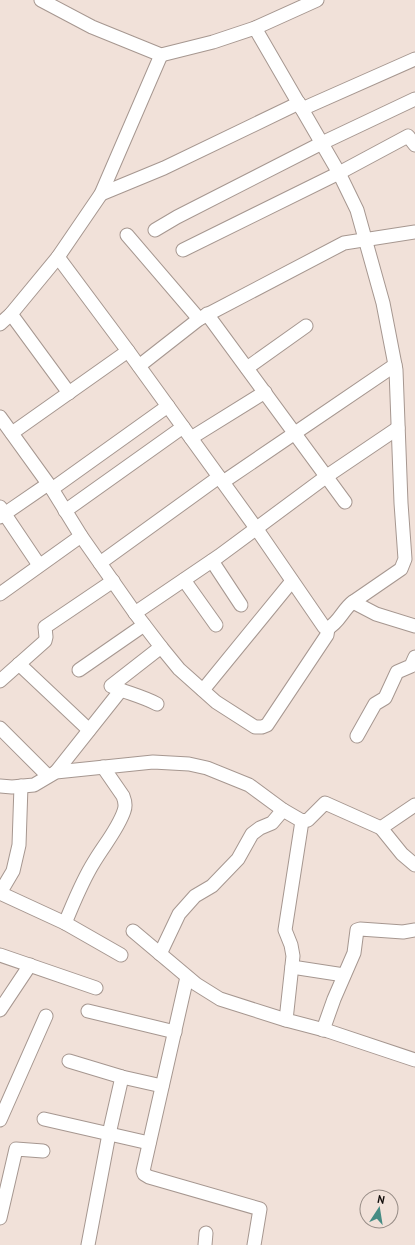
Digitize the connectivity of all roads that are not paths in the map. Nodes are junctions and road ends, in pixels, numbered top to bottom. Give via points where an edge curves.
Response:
1 (41, 0) edge
2 (317, 0) edge
3 (254, 28) junction
4 (161, 56) junction
5 (415, 58) edge
6 (415, 99) edge
7 (300, 106) junction
8 (322, 143) junction
9 (415, 144) edge
10 (339, 173) junction
11 (101, 194) junction
12 (155, 230) dead end
13 (415, 232) edge
14 (127, 235) dead end
15 (365, 240) junction
16 (183, 250) dead end
17 (58, 257) junction
18 (11, 314) junction
19 (203, 316) junction
20 (0, 324) edge
21 (306, 326) dead end
22 (128, 351) junction
23 (395, 365) junction
24 (139, 366) junction
25 (247, 368) junction
26 (265, 392) junction
27 (69, 393) junction
28 (168, 406) junction
29 (0, 416) edge
30 (183, 427) junction
31 (398, 428) junction
32 (12, 433) junction
33 (294, 433) junction
34 (191, 438) junction
35 (327, 476) junction
36 (221, 480) junction
37 (50, 487) junction
38 (345, 502) dead end
39 (65, 511) junction
40 (2, 512) edge
41 (256, 528) junction
42 (81, 536) junction
43 (212, 561) junction
44 (100, 563) junction
45 (40, 565) junction
46 (184, 580) junction
47 (113, 581) junction
48 (292, 581) junction
49 (0, 594) edge
50 (353, 602) junction
51 (241, 605) dead end
52 (135, 612) junction
53 (144, 625) junction
54 (216, 625) dead end
55 (415, 626) edge
56 (328, 628) junction
57 (161, 647) junction
58 (415, 657) edge
59 (19, 664) junction
60 (79, 670) dead end
61 (0, 681) edge
62 (121, 690) junction
63 (203, 690) junction
64 (157, 704) dead end
65 (0, 728) edge
66 (90, 730) junction
67 (357, 736) dead end
68 (103, 767) junction
69 (52, 774) junction
70 (0, 786) edge
71 (21, 786) junction
72 (415, 805) edge
73 (283, 810) junction
74 (302, 821) junction
75 (381, 828) junction
76 (415, 865) edge
77 (0, 893) edge
78 (65, 923) junction
79 (415, 930) edge
80 (133, 932) dead end
81 (160, 954) junction
82 (0, 955) edge
83 (121, 955) dead end
84 (30, 965) junction
85 (292, 967) junction
86 (344, 975) junction
87 (188, 977) junction
88 (96, 988) dead end
89 (0, 1010) edge
90 (88, 1010) dead end
91 (46, 1016) dead end
92 (286, 1020) junction
93 (322, 1030) junction
94 (175, 1032) junction
95 (415, 1060) edge
96 (69, 1061) dead end
97 (122, 1077) junction
98 (162, 1086) junction
99 (44, 1119) dead end
100 (0, 1120) edge
101 (110, 1134) junction
102 (149, 1143) junction
103 (43, 1151) dead end
104 (0, 1218) edge
105 (88, 1245) edge
106 (254, 1245) edge

1 - 4 street via 92,27
2 - 3 street
3 - 4 street
3 - 7 street
4 - 11 street
5 - 7 street
6 - 8 street
7 - 8 street
7 - 11 street
8 - 10 street
8 - 12 street
9 - 10 street via 408,136
10 - 15 street via 357,210
10 - 16 street
11 - 17 street
13 - 15 street
14 - 19 street
15 - 19 street via 344,243
15 - 23 street via 383,303
17 - 18 street
17 - 22 street
18 - 20 street
18 - 27 street
19 - 24 street
19 - 25 street
21 - 25 street
22 - 24 street
22 - 27 street
23 - 31 street
23 - 33 street
24 - 28 street
25 - 26 street
26 - 33 street
26 - 34 street
27 - 32 street
28 - 30 street
28 - 37 street
29 - 32 street
30 - 34 street
30 - 39 street
31 - 35 street
31 - 50 street via 405,559 397,572
32 - 37 street
33 - 35 street
33 - 36 street
34 - 36 street
35 - 38 street
35 - 41 street
36 - 41 street
36 - 44 street
37 - 39 street
37 - 40 street
39 - 42 street
40 - 45 street
41 - 43 street
41 - 48 street
42 - 44 street
42 - 45 street
43 - 46 street
43 - 51 street
44 - 47 street
45 - 49 street
46 - 52 street
46 - 54 street
47 - 52 street
47 - 59 street via 45,628 45,640
48 - 56 street via 324,627
48 - 63 street
50 - 55 street via 376,614
50 - 56 street
52 - 53 street
53 - 57 street
53 - 60 street
56 - 63 street via 327,635 267,725 255,727 216,702
57 - 62 street via 112,686
57 - 63 street via 179,669
58 - 67 street via 411,666 397,672 385,698 374,704
59 - 61 street
59 - 66 street
62 - 64 street
62 - 66 street
65 - 69 street
66 - 69 street
68 - 69 street
68 - 73 street via 153,762 207,768 249,785
68 - 78 street via 123,796 125,809 120,822 81,885
69 - 71 street via 34,785
70 - 71 street
71 - 77 street via 19,845 13,871
72 - 75 street
73 - 74 street
73 - 81 street via 272,823 252,834 238,859 212,886 195,896 179,914
74 - 75 street via 308,820 325,803
74 - 85 street via 285,930 293,956
75 - 76 street via 402,854
77 - 78 street
78 - 83 street
79 - 86 street via 357,930 354,953
80 - 81 street
81 - 87 street
82 - 84 street
84 - 88 street
84 - 89 street
85 - 86 street
85 - 92 street
86 - 93 street
87 - 92 street via 220,999
87 - 94 street
90 - 94 street
91 - 100 street
92 - 93 street
93 - 95 street
94 - 98 street
96 - 97 street
97 - 98 street
97 - 101 street
98 - 102 street
99 - 101 street
101 - 102 street
101 - 105 street
102 - 106 street via 143,1171 149,1177 260,1209
103 - 104 street via 16,1149

